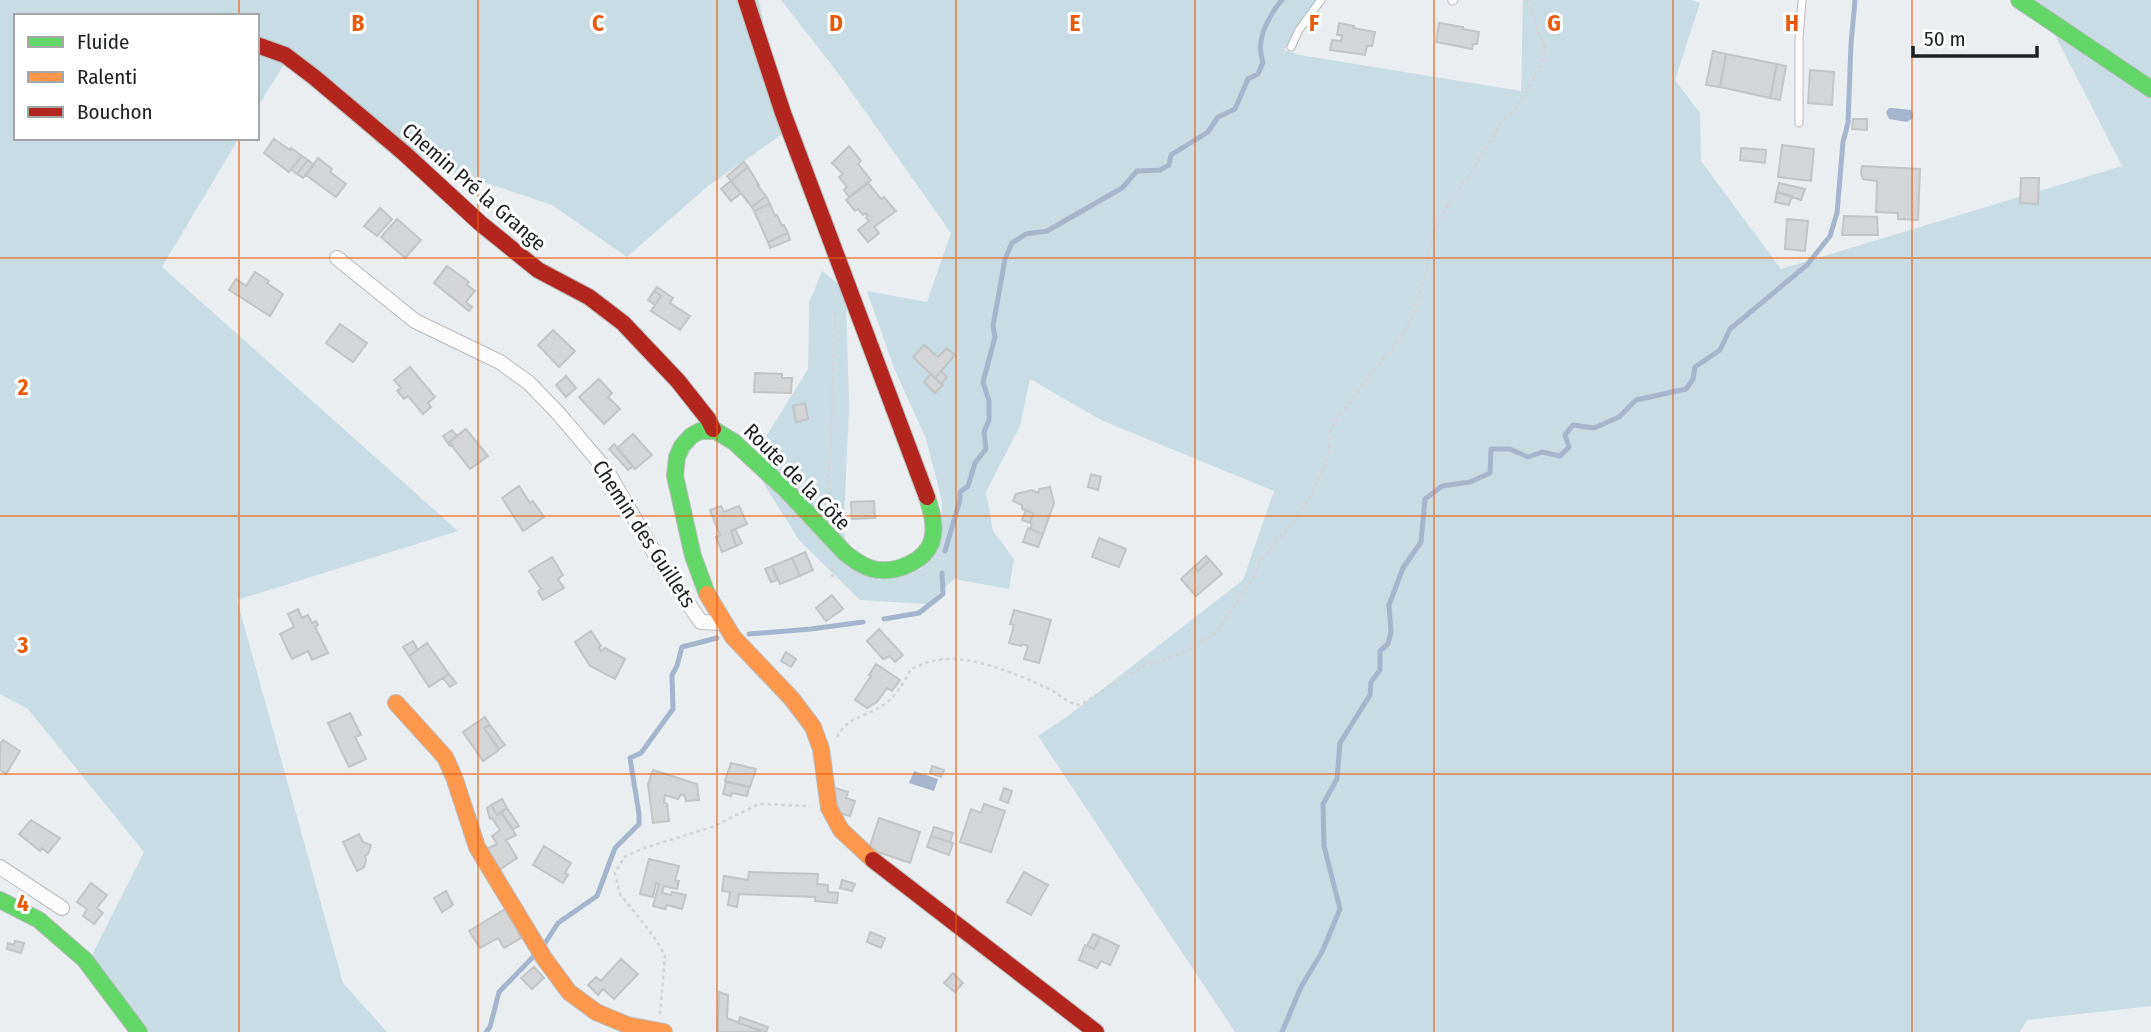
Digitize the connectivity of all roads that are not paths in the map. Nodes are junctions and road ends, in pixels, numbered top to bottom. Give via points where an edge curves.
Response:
1 (746, 0) edge
2 (1321, 0) edge
3 (1802, 0) edge
4 (2019, 0) edge
5 (259, 46) edge
6 (1291, 47) dead end
7 (2151, 89) edge
8 (1800, 123) dead end
9 (337, 258) dead end
10 (713, 429) junction
11 (723, 623) junction
12 (396, 703) dead end
13 (0, 867) edge
14 (0, 900) edge
15 (62, 908) dead end
16 (139, 1032) edge
17 (661, 1032) edge
18 (1096, 1032) edge

1 - 10 street, Route de la Côte via 783,113 933,513 931,540 923,555 888,571 860,565 729,437
2 - 6 lane
3 - 8 lane
4 - 7 street
5 - 10 street, Chemin Pré la Grange via 285,55 314,77 538,270 589,297 623,323 678,381
9 - 11 street, Chemin des Guillets via 415,321 500,362 529,383 607,471 662,566 701,622
10 - 11 street, Route de la Côte via 696,432 684,442 676,454 675,469 697,567
11 - 18 street, Route de la Côte via 814,729 827,806 857,849
12 - 17 street via 444,757 477,847 569,992 596,1012 626,1025
13 - 15 street
14 - 16 street via 39,920 85,960

